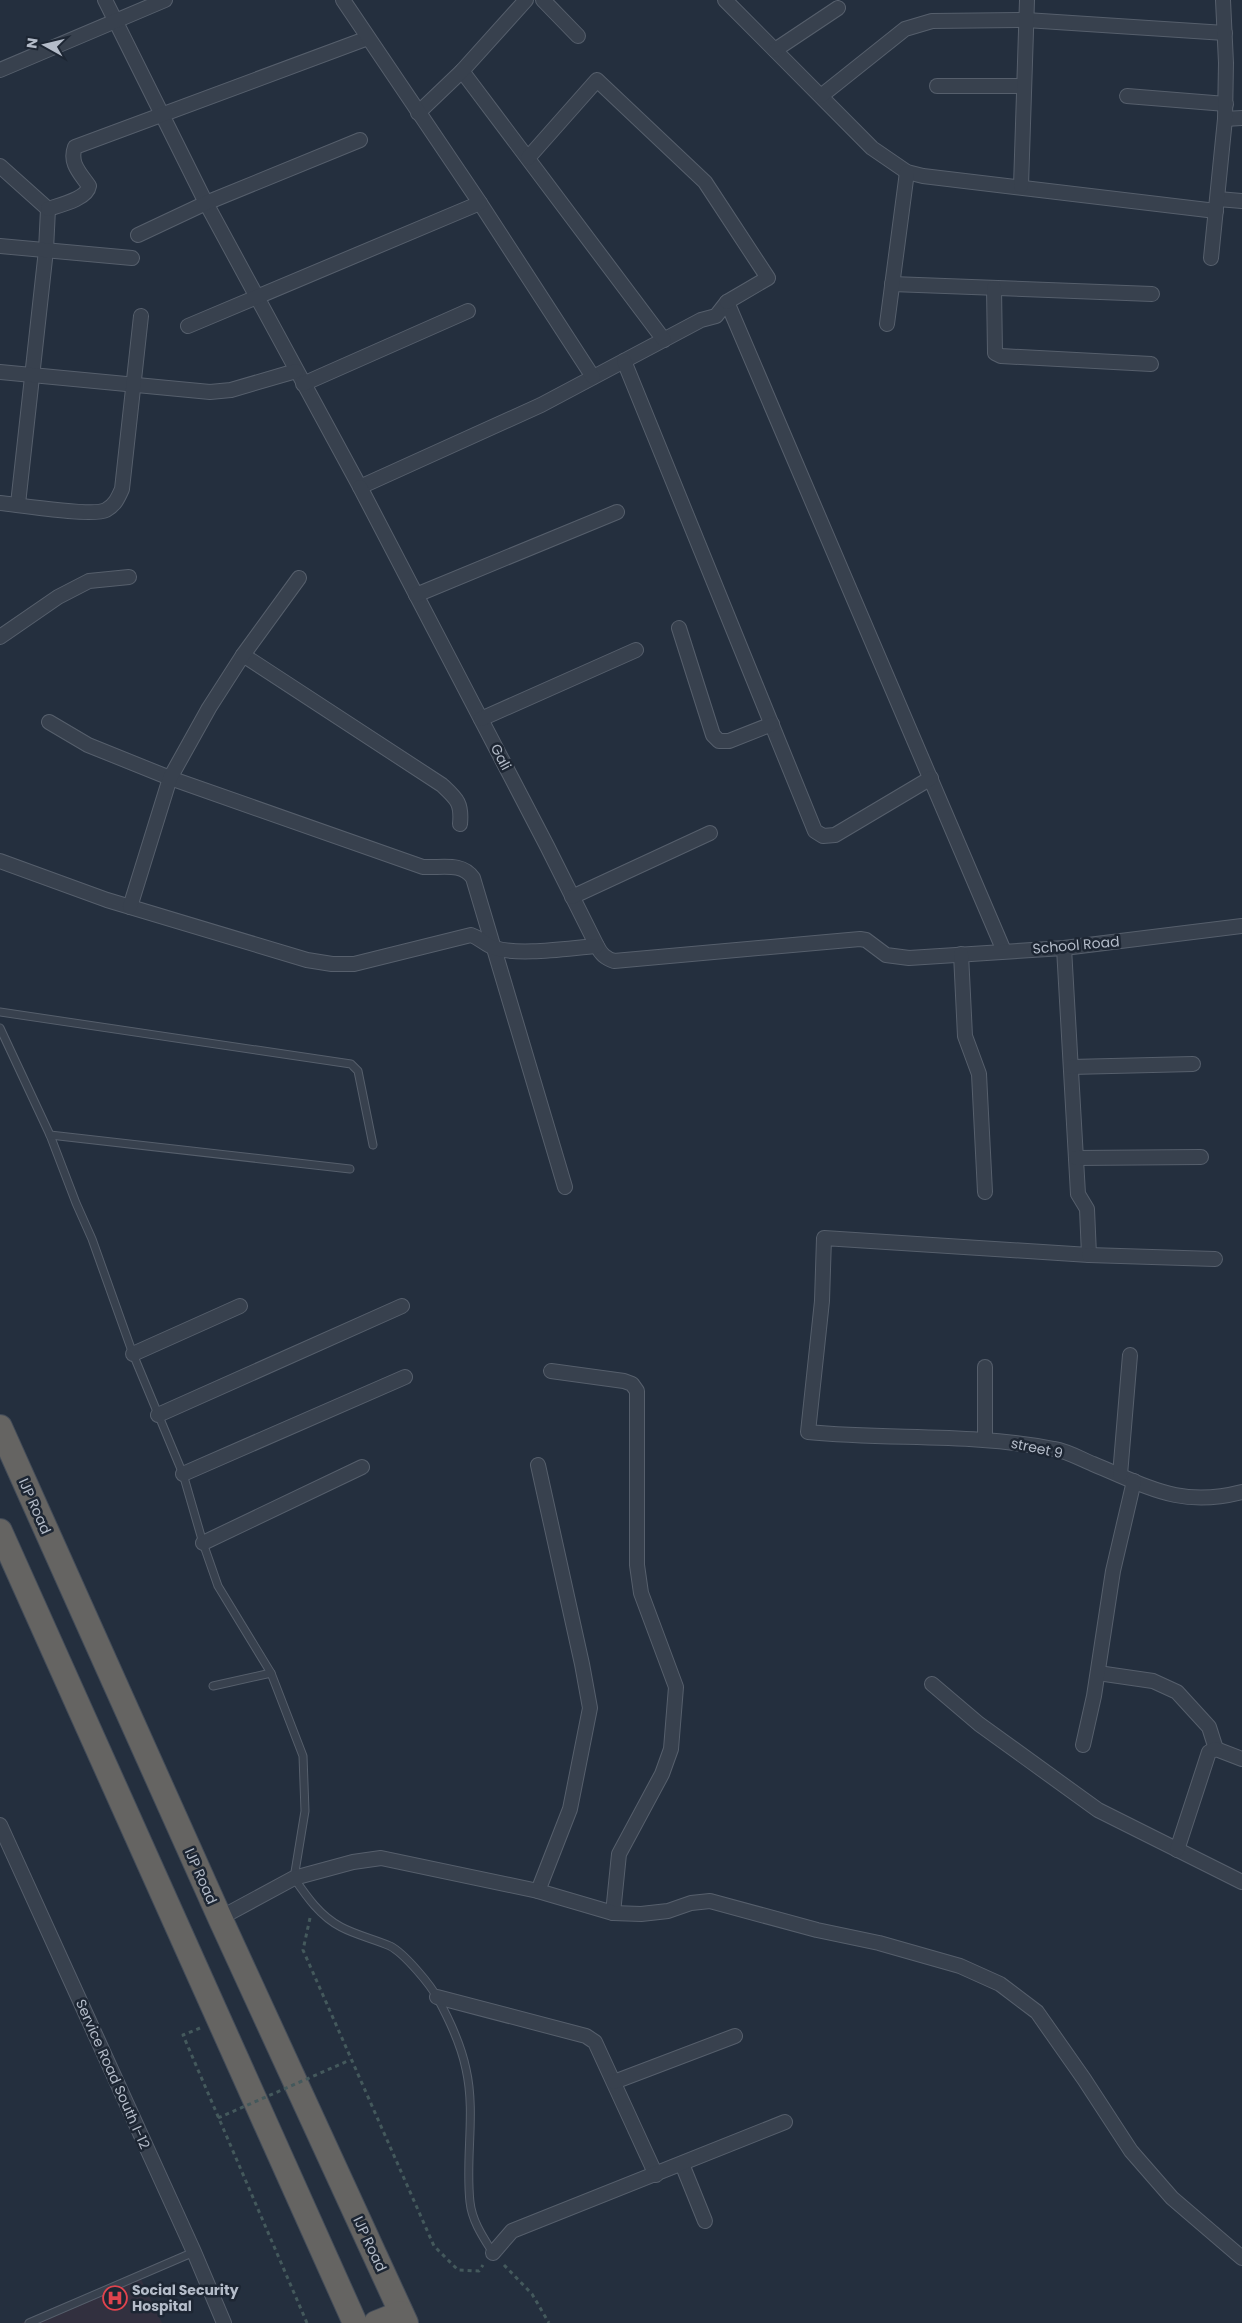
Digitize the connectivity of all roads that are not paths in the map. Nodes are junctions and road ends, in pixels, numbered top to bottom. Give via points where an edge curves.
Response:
1 (105, 0) edge
2 (165, 0) edge
3 (344, 0) edge
4 (526, 0) edge
5 (542, 0) edge
6 (725, 0) edge
7 (1027, 0) edge
8 (1223, 0) edge
9 (838, 8) dead end
10 (115, 20) junction
11 (1026, 20) junction
12 (1225, 33) junction
13 (578, 36) dead end
14 (368, 38) junction
15 (775, 50) junction
16 (0, 70) edge
17 (462, 71) junction
18 (937, 86) dead end
19 (1023, 86) junction
20 (821, 96) junction
21 (1127, 96) dead end
22 (1226, 104) junction
23 (418, 113) junction
24 (160, 114) junction
25 (1242, 118) edge
26 (1225, 120) junction
27 (360, 140) dead end
28 (528, 158) junction
29 (0, 166) edge
30 (907, 172) junction
31 (1020, 186) junction
32 (1242, 201) edge
33 (206, 203) junction
34 (480, 203) junction
35 (1217, 205) junction
36 (48, 209) junction
37 (138, 235) dead end
38 (0, 246) edge
39 (46, 250) junction
40 (132, 258) dead end
41 (1211, 258) dead end
42 (892, 284) junction
43 (994, 288) junction
44 (1152, 294) dead end
45 (257, 296) junction
46 (727, 302) junction
47 (468, 311) dead end
48 (141, 316) dead end
49 (887, 324) dead end
50 (188, 326) dead end
51 (664, 340) junction
52 (624, 361) junction
53 (1151, 364) dead end
54 (0, 372) edge
55 (296, 372) junction
56 (31, 374) junction
57 (593, 377) junction
58 (133, 384) junction
59 (303, 384) junction
60 (360, 487) junction
61 (0, 502) edge
62 (18, 504) junction
63 (617, 512) dead end
64 (129, 577) dead end
65 (299, 578) dead end
66 (416, 595) junction
67 (679, 628) dead end
68 (0, 637) edge
69 (636, 650) dead end
70 (243, 656) junction
71 (481, 719) junction
72 (49, 722) dead end
73 (772, 724) junction
74 (170, 778) junction
75 (930, 778) junction
76 (460, 824) dead end
77 (710, 833) dead end
78 (0, 861) edge
79 (572, 897) junction
80 (130, 907) junction
81 (1242, 926) edge
82 (597, 946) junction
83 (492, 948) junction
84 (1064, 948) junction
85 (1004, 951) junction
86 (961, 954) junction
87 (909, 958) joint
88 (0, 1012) edge
89 (0, 1028) edge
90 (1193, 1064) dead end
91 (1071, 1068) junction
92 (50, 1135) junction
93 (373, 1144) dead end
94 (1201, 1157) dead end
95 (1076, 1158) junction
96 (350, 1169) dead end
97 (565, 1187) dead end
98 (985, 1192) dead end
99 (1089, 1255) junction
100 (1215, 1259) dead end
101 (240, 1306) dead end
102 (402, 1306) dead end
103 (133, 1354) junction
104 (1130, 1355) dead end
105 (985, 1367) dead end
106 (551, 1371) dead end
107 (406, 1377) dead end
108 (158, 1415) junction
109 (0, 1427) edge
110 (985, 1438) junction
111 (538, 1465) dead end
112 (362, 1467) dead end
113 (183, 1474) junction
114 (1120, 1475) junction
115 (1134, 1481) junction
116 (1242, 1492) edge
117 (0, 1531) edge
118 (202, 1543) junction
119 (271, 1673) junction
120 (1098, 1673) junction
121 (932, 1684) dead end
122 (213, 1686) dead end
123 (1084, 1745) dead end
124 (1216, 1749) junction
125 (1242, 1759) edge
126 (0, 1825) edge
127 (1177, 1850) junction
128 (294, 1878) junction
129 (1242, 1882) edge
130 (538, 1891) junction
131 (613, 1913) junction
132 (220, 1918) junction
133 (437, 1997) junction
134 (735, 2036) dead end
135 (614, 2082) junction
136 (785, 2122) dead end
137 (682, 2164) junction
138 (656, 2174) junction
139 (705, 2221) dead end
140 (194, 2252) junction
141 (493, 2253) joint
142 (1240, 2253) edge
143 (404, 2318) edge
144 (29, 2323) edge
145 (224, 2323) edge
146 (355, 2323) edge
147 (376, 2323) edge

1 - 10 street, Gali
2 - 10 street
3 - 14 street
4 - 17 street
5 - 13 street
6 - 15 street
7 - 11 street
8 - 12 street
9 - 15 street
10 - 16 street
10 - 24 street, Gali
11 - 12 street
11 - 19 street
11 - 20 street via 932,21 905,29
12 - 22 street
14 - 23 street
14 - 24 street
15 - 20 street
17 - 23 street
17 - 28 street
18 - 19 street
19 - 31 street
20 - 30 street via 872,148
21 - 22 street
22 - 26 street
23 - 34 street
24 - 33 street, Gali
24 - 36 street via 74,147 72,162 89,190
25 - 26 street
26 - 35 street
27 - 33 street
28 - 46 street via 597,80 705,182 768,278
28 - 51 street
29 - 36 street
30 - 31 street
30 - 42 street
31 - 35 street
32 - 35 street
33 - 37 street
33 - 45 street, Gali
34 - 45 street
34 - 57 street
35 - 41 street
36 - 39 street
38 - 39 street
39 - 40 street
39 - 56 street
42 - 43 street
42 - 49 street
43 - 44 street
43 - 53 street via 995,353 1001,356
45 - 50 street
45 - 55 street, Gali
46 - 51 street via 716,316 701,320
46 - 75 street
47 - 59 street
48 - 58 street
51 - 52 street
52 - 57 street
52 - 73 street
54 - 56 street
55 - 58 street via 217,392
55 - 59 street, Gali
56 - 58 street
56 - 62 street
57 - 60 street via 541,405
58 - 62 street via 122,489 116,502 105,511 87,512
59 - 60 street, Gali
60 - 66 street, Gali
61 - 62 street
63 - 66 street
64 - 68 street via 89,581 58,597
65 - 70 street
66 - 71 street, Gali
67 - 73 street via 713,734 719,741 729,742
69 - 71 street
70 - 74 street
70 - 76 street via 442,785 461,808
71 - 79 street, Gali
72 - 74 street via 88,745
73 - 75 street via 815,832 823,836 835,835
74 - 80 street
74 - 83 street via 423,868 460,867 468,871 473,878
75 - 85 street
77 - 79 street
78 - 80 street
79 - 82 street, Gali
80 - 83 street via 307,960 332,964 354,964 471,935
81 - 84 street, School Road
82 - 83 street via 510,952
82 - 87 street, Gali via 602,956 614,961 866,940 886,955
83 - 97 street
84 - 85 street, School Road
84 - 91 street
85 - 86 street, School Road
86 - 87 street, School Road
86 - 98 street via 965,1036 978,1074
88 - 93 lane via 351,1064 358,1071
89 - 92 lane
90 - 91 street
91 - 95 street
92 - 96 lane
92 - 103 lane
94 - 95 street
95 - 99 street via 1078,1194 1086,1208
99 - 100 street
99 - 110 street, street 9 via 824,1238 822,1301 808,1432
101 - 103 street
102 - 108 street
103 - 108 lane
104 - 114 street
105 - 110 street
106 - 131 street via 624,1381 638,1391 637,1565 641,1593 676,1687 671,1749 662,1774 619,1854
107 - 113 street
108 - 113 lane
109 - 132 highway, IJP Road
110 - 114 street, street 9 via 1057,1449
111 - 130 street via 590,1708 570,1809
112 - 118 street
113 - 118 lane
114 - 115 street, street 9
115 - 116 street, street 9 via 1167,1495 1196,1498
115 - 120 street via 1114,1571
117 - 146 highway
118 - 119 lane via 218,1586
119 - 122 lane
119 - 128 lane via 302,1756 305,1811
120 - 123 street
120 - 124 street via 1153,1681 1177,1692 1209,1727
121 - 127 street via 979,1724 1098,1810
124 - 125 street
124 - 127 street via 1209,1752
126 - 140 street, Service Road South I-12
127 - 129 street
128 - 130 street via 381,1858
128 - 132 street
128 - 133 lane via 313,1905 340,1927 392,1947
130 - 131 street
131 - 142 street via 668,1911 691,1902 710,1901 960,1966 1000,1984 1037,2012 1131,2150 1172,2198
132 - 143 highway, IJP Road
133 - 135 street via 586,2036 595,2042
133 - 141 lane via 455,2033 466,2070 472,2136 470,2202 475,2223
134 - 135 street
135 - 138 street
136 - 137 street
137 - 138 street
137 - 139 street
138 - 141 street via 512,2231
140 - 144 lane
140 - 145 street, Service Road South I-12
143 - 147 highway

